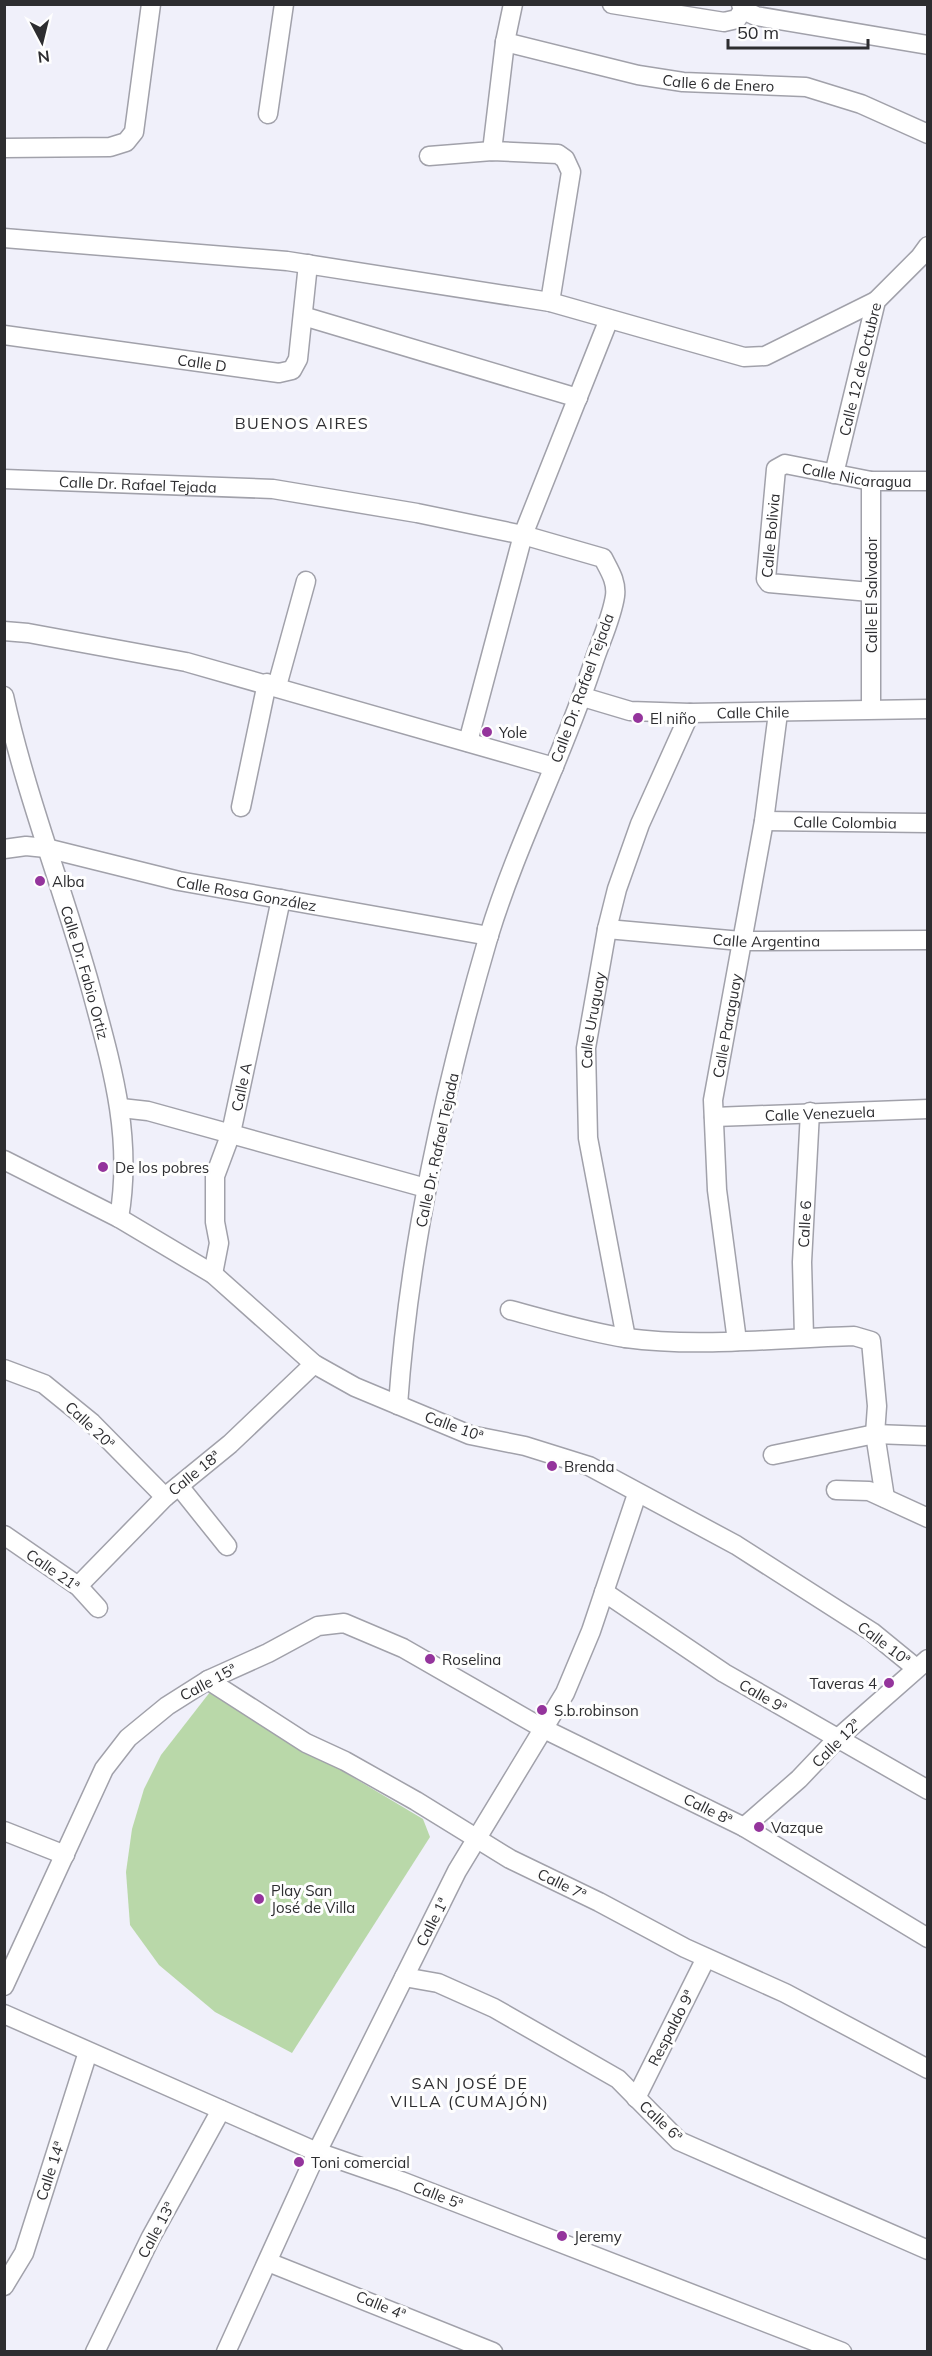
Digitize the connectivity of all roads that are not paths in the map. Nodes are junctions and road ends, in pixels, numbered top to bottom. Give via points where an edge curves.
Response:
1 (151, 4) edge
2 (284, 4) edge
3 (513, 4) edge
4 (612, 4) edge
5 (742, 8) edge
6 (505, 42) junction
7 (927, 45) edge
8 (268, 114) dead end
9 (927, 134) edge
10 (4, 148) edge
11 (492, 151) junction
12 (429, 156) dead end
13 (4, 238) edge
14 (925, 253) edge
15 (308, 264) junction
16 (876, 301) junction
17 (550, 302) junction
18 (303, 316) junction
19 (609, 319) junction
20 (4, 334) edge
21 (578, 398) junction
22 (785, 464) joint
23 (834, 474) junction
24 (4, 479) edge
25 (871, 481) junction
26 (927, 481) edge
27 (523, 536) junction
28 (306, 581) dead end
29 (870, 592) junction
30 (4, 631) edge
31 (272, 685) junction
32 (4, 696) edge
33 (582, 697) junction
34 (871, 709) junction
35 (927, 709) edge
36 (690, 714) junction
37 (778, 714) junction
38 (468, 742) junction
39 (554, 767) junction
40 (241, 807) dead end
41 (764, 821) junction
42 (927, 823) edge
43 (46, 848) junction
44 (4, 849) edge
45 (280, 899) junction
46 (607, 929) junction
47 (489, 936) junction
48 (927, 940) edge
49 (741, 941) junction
50 (121, 1108) junction
51 (927, 1109) edge
52 (810, 1112) junction
53 (714, 1117) junction
54 (231, 1133) junction
55 (4, 1160) edge
56 (426, 1188) junction
57 (118, 1218) junction
58 (213, 1274) junction
59 (510, 1310) dead end
60 (804, 1336) junction
61 (626, 1338) junction
62 (737, 1341) junction
63 (314, 1364) junction
64 (4, 1369) edge
65 (398, 1406) junction
66 (875, 1434) junction
67 (927, 1436) edge
68 (773, 1455) dead end
69 (836, 1490) dead end
70 (172, 1492) junction
71 (638, 1494) junction
72 (885, 1498) junction
73 (927, 1518) edge
74 (4, 1535) edge
75 (227, 1546) dead end
76 (78, 1586) junction
77 (604, 1592) junction
78 (98, 1608) dead end
79 (922, 1663) edge
80 (208, 1680) junction
81 (544, 1729) junction
82 (837, 1739) junction
83 (927, 1790) edge
84 (744, 1827) junction
85 (4, 1831) edge
86 (479, 1839) junction
87 (65, 1855) junction
88 (927, 1938) edge
89 (706, 1958) junction
90 (404, 1977) junction
91 (4, 1986) edge
92 (4, 2014) edge
93 (88, 2052) junction
94 (927, 2069) edge
95 (636, 2098) junction
96 (221, 2110) junction
97 (317, 2152) junction
98 (927, 2250) edge
99 (268, 2262) junction
100 (4, 2286) edge
101 (95, 2352) edge
102 (226, 2352) edge
103 (493, 2352) edge
104 (843, 2352) edge

1 - 10 street via 134,132 126,142 110,147
2 - 8 street
3 - 6 street
4 - 5 street via 724,22 737,19
5 - 7 street via 756,16
6 - 9 street, Calle 6 de Enero via 638,75 683,82 806,87 861,104
6 - 11 street
11 - 12 street
11 - 17 street via 558,154 566,159 571,172
13 - 15 street
14 - 16 street, Calle 12 de Octubre
15 - 17 street
15 - 18 street, Calle D
16 - 19 street via 765,356 744,357
16 - 23 street, Calle 12 de Octubre
17 - 19 street
18 - 20 street, Calle D via 298,359 292,370 279,373
18 - 21 street
19 - 21 street
21 - 27 street
22 - 23 street, Calle Nicaragua
22 - 29 street, Calle Bolivia via 776,469 766,579 769,583
23 - 25 street, Calle Nicaragua
24 - 27 street, Calle Dr. Rafael Tejada via 273,489 417,513
25 - 26 street, Calle Nicaragua
25 - 29 street, Calle El Salvador
27 - 33 street, Calle Dr. Rafael Tejada via 603,558 614,577 615,596
27 - 38 street
28 - 31 street
29 - 34 street, Calle El Salvador
30 - 31 street via 186,662
31 - 38 street
31 - 40 street
32 - 43 street, Calle Dr. Fabio Ortiz
33 - 36 street, Calle Chile via 630,711
33 - 39 street, Calle Dr. Rafael Tejada
34 - 35 street, Calle Chile
34 - 37 street, Calle Chile
36 - 37 street, Calle Chile
36 - 46 street, Calle Uruguay via 640,824
37 - 41 street, Calle Paraguay
38 - 39 street
39 - 47 street, Calle Dr. Rafael Tejada
41 - 42 street, Calle Colombia
41 - 49 street, Calle Paraguay
43 - 44 street, Calle Rosa González
43 - 45 street, Calle Rosa González via 179,881
43 - 50 street, Calle Dr. Fabio Ortiz via 78,939
45 - 47 street, Calle Rosa González
45 - 54 street, Calle A
46 - 49 street, Calle Argentina
46 - 61 street, Calle Uruguay via 586,1048 588,1138
47 - 56 street, Calle Dr. Rafael Tejada
48 - 49 street, Calle Argentina
49 - 53 street, Calle Paraguay via 717,1073
50 - 54 street via 148,1111
50 - 57 street, Calle Dr. Fabio Ortiz via 124,1185
51 - 52 street, Calle Venezuela
52 - 53 street, Calle Venezuela
52 - 60 street, Calle 6 via 802,1263
53 - 62 street, Calle Paraguay via 717,1190
54 - 56 street
54 - 58 street, Calle A via 215,1176 219,1243
55 - 57 street, Calle 10ª
56 - 65 street, Calle Dr. Rafael Tejada via 404,1323
57 - 58 street, Calle 10ª
58 - 63 street, Calle 10ª
59 - 61 street
60 - 62 street
60 - 66 street via 854,1336 871,1341 877,1406
61 - 62 street
63 - 65 street, Calle 10ª
63 - 70 street, Calle 18ª
64 - 70 street, Calle 20ª via 44,1384
65 - 71 street, Calle 10ª via 470,1435 525,1446 589,1466
66 - 67 street
66 - 68 street
66 - 72 street
69 - 72 street via 869,1491
70 - 75 street, Calle 20ª
70 - 76 street, Calle 18ª
71 - 77 street, Calle 1ª
71 - 79 street, Calle 10ª via 736,1545
72 - 73 street
74 - 76 street, Calle 21ª
76 - 78 street, Calle 21ª
77 - 81 street, Calle 1ª via 565,1694
77 - 82 street, Calle 9ª via 724,1673
79 - 82 street, Calle 12ª
80 - 81 street, Calle 15ª via 318,1626 344,1623 403,1648
80 - 86 street, Calle 7ª via 306,1743 345,1761
80 - 87 street, Calle 15ª via 167,1706 129,1738 104,1769
81 - 84 street, Calle 8ª
81 - 86 street, Calle 1ª
82 - 83 street, Calle 9ª
82 - 84 street, Calle 12ª
84 - 88 street, Calle 8ª
85 - 87 street
86 - 89 street, Calle 7ª via 510,1859
86 - 90 street, Calle 1ª via 457,1871
87 - 91 street, Calle 15ª
89 - 94 street, Calle 7ª via 785,1993
89 - 95 street, Respaldo 9ª
90 - 95 street, Calle 6ª via 438,1983 494,2008 618,2079
90 - 97 street, Calle 1ª
92 - 93 street, Calle 5ª
93 - 96 street, Calle 5ª
93 - 100 street, Calle 14ª via 24,2253
95 - 98 street, Calle 6ª via 679,2141
96 - 97 street, Calle 5ª
96 - 101 street, Calle 13ª via 152,2236
97 - 99 street, Calle 1ª
97 - 104 street, Calle 5ª
99 - 102 street, Calle 1ª
99 - 103 street, Calle 4ª

